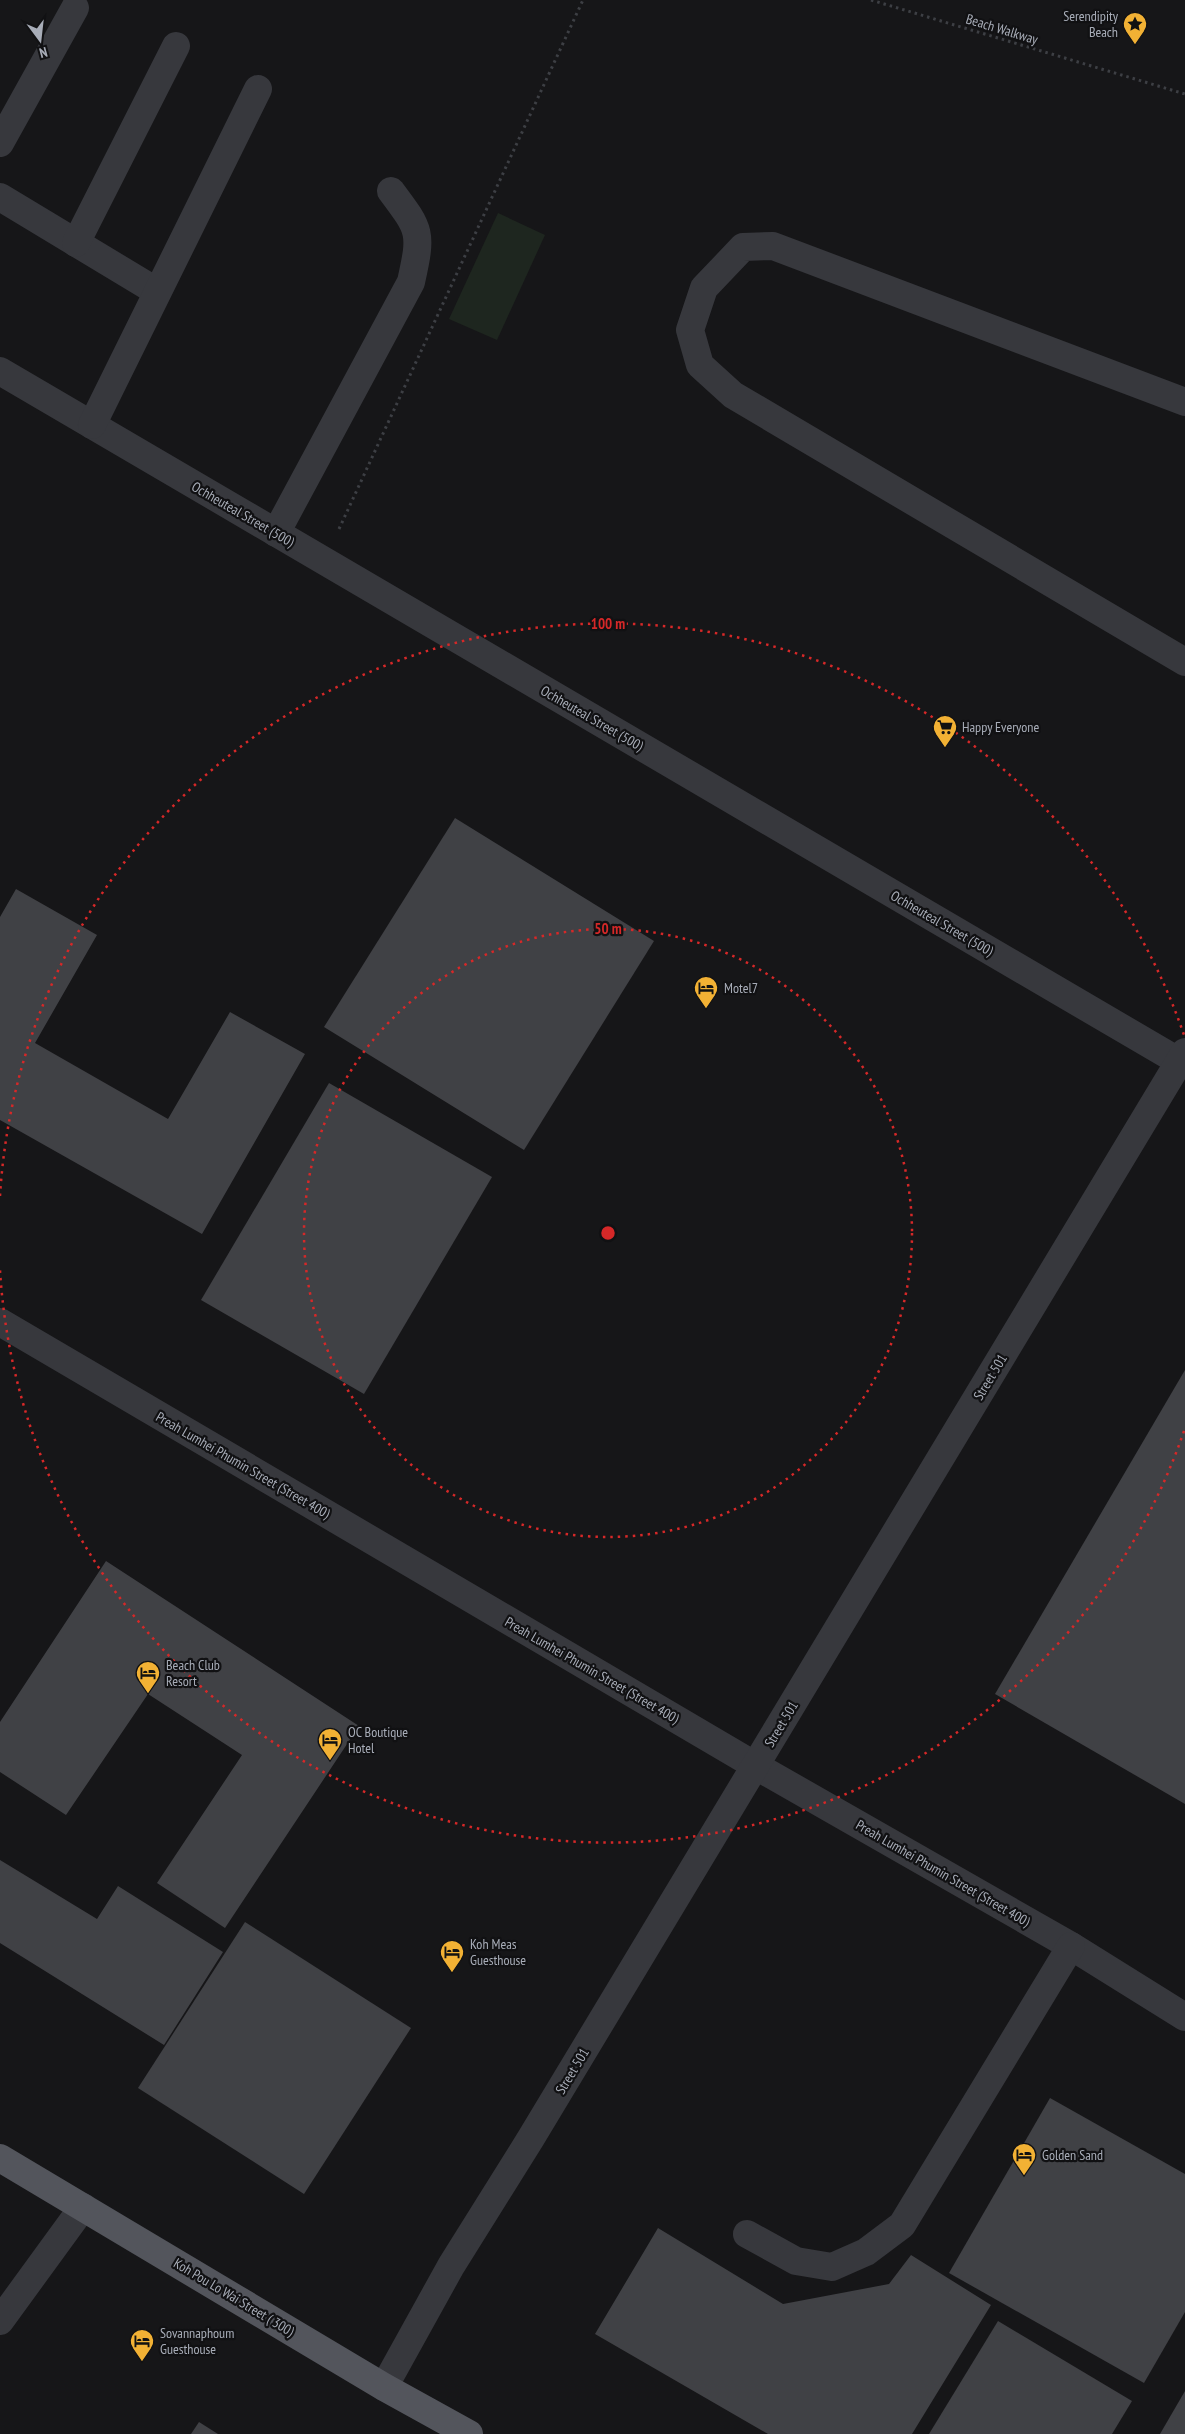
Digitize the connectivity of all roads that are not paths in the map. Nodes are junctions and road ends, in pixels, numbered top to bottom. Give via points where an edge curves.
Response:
1 (75, 8) dead end
2 (176, 46) dead end
3 (258, 89) dead end
4 (0, 143) edge
5 (391, 191) dead end
6 (0, 197) edge
7 (76, 242) junction
8 (156, 291) junction
9 (0, 371) edge
10 (1185, 402) edge
11 (92, 425) junction
12 (276, 533) junction
13 (1185, 662) edge
14 (1183, 1060) edge
15 (0, 1322) edge
16 (756, 1766) junction
17 (1071, 1946) junction
18 (1185, 2017) edge
19 (0, 2158) edge
20 (83, 2207) junction
21 (747, 2234) dead end
22 (0, 2322) edge
23 (384, 2387) junction
24 (469, 2434) edge

1 - 4 street
2 - 7 street
3 - 8 street
5 - 12 street via 414,222 419,246 411,282
6 - 7 street
7 - 8 street
8 - 11 street
9 - 11 street, Ochheuteal Street (500)
10 - 13 street via 773,246 743,247 704,288 690,330 700,365 732,395
11 - 12 street, Ochheuteal Street (500)
12 - 14 street, Ochheuteal Street (500)
14 - 16 street, Street 501
15 - 16 street, Preah Lumhei Phumin Street (Street 400)
16 - 17 street, Preah Lumhei Phumin Street (Street 400)
16 - 23 street, Street 501 via 451,2266
17 - 18 street, Preah Lumhei Phumin Street (Street 400)
17 - 21 street via 902,2225 866,2252 832,2267 796,2261
19 - 20 main road, Koh Pou Lo Wai Street ( 300)
20 - 22 street
20 - 23 main road, Koh Pou Lo Wai Street ( 300)
23 - 24 main road, Koh Pou Lo Wai Street ( 300)

